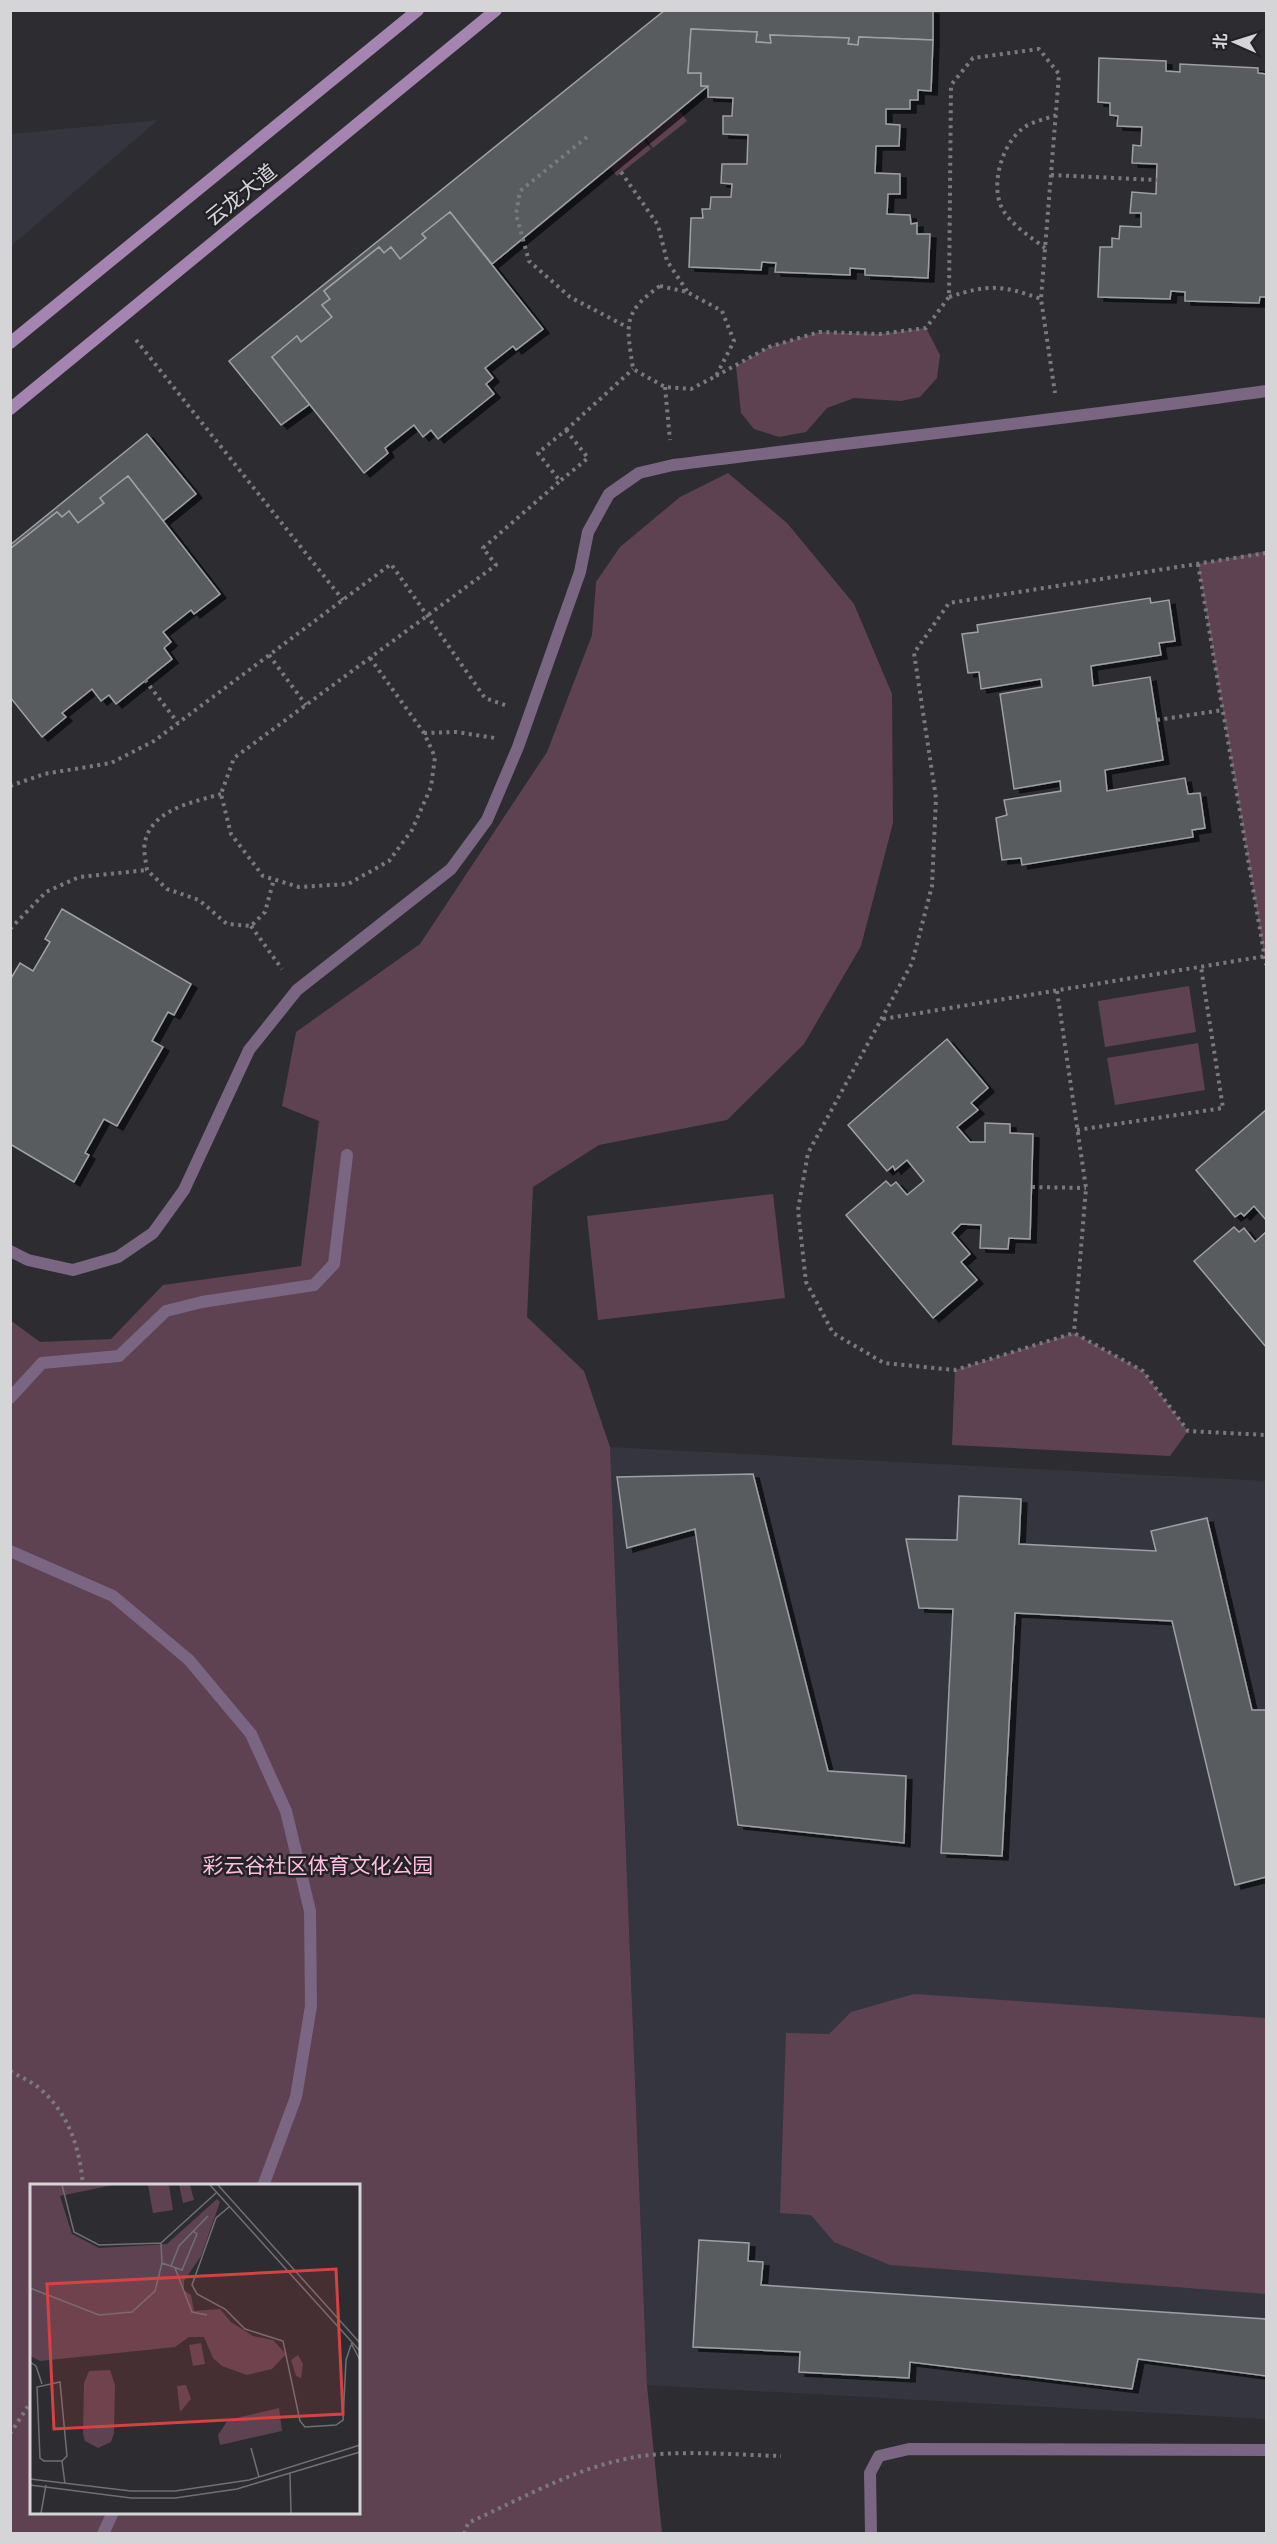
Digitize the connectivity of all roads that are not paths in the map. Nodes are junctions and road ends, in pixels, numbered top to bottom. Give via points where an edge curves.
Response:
1 (418, 10) edge
2 (496, 10) edge
3 (10, 343) edge
4 (1266, 391) edge
5 (10, 409) edge
6 (347, 1155) dead end
7 (10, 1251) edge
8 (10, 1398) edge
9 (10, 1551) edge
10 (263, 2184) edge
11 (1266, 2450) edge
12 (112, 2514) edge
13 (103, 2534) edge
14 (871, 2534) edge

1 - 3 main road, 云龙大道
2 - 5 main road, 云龙大道
4 - 7 street via 673,465 639,473 609,494 588,532 580,572 518,747 487,820 451,869 297,990 249,1050 184,1190 153,1233 118,1257 73,1270 28,1260
6 - 8 street via 334,1264 314,1285 166,1311 119,1356 42,1363
9 - 10 street via 113,1596 189,1660 250,1734 286,1811 310,1911 311,2006 296,2097
11 - 14 street via 909,2449 879,2456 870,2472
12 - 13 street

